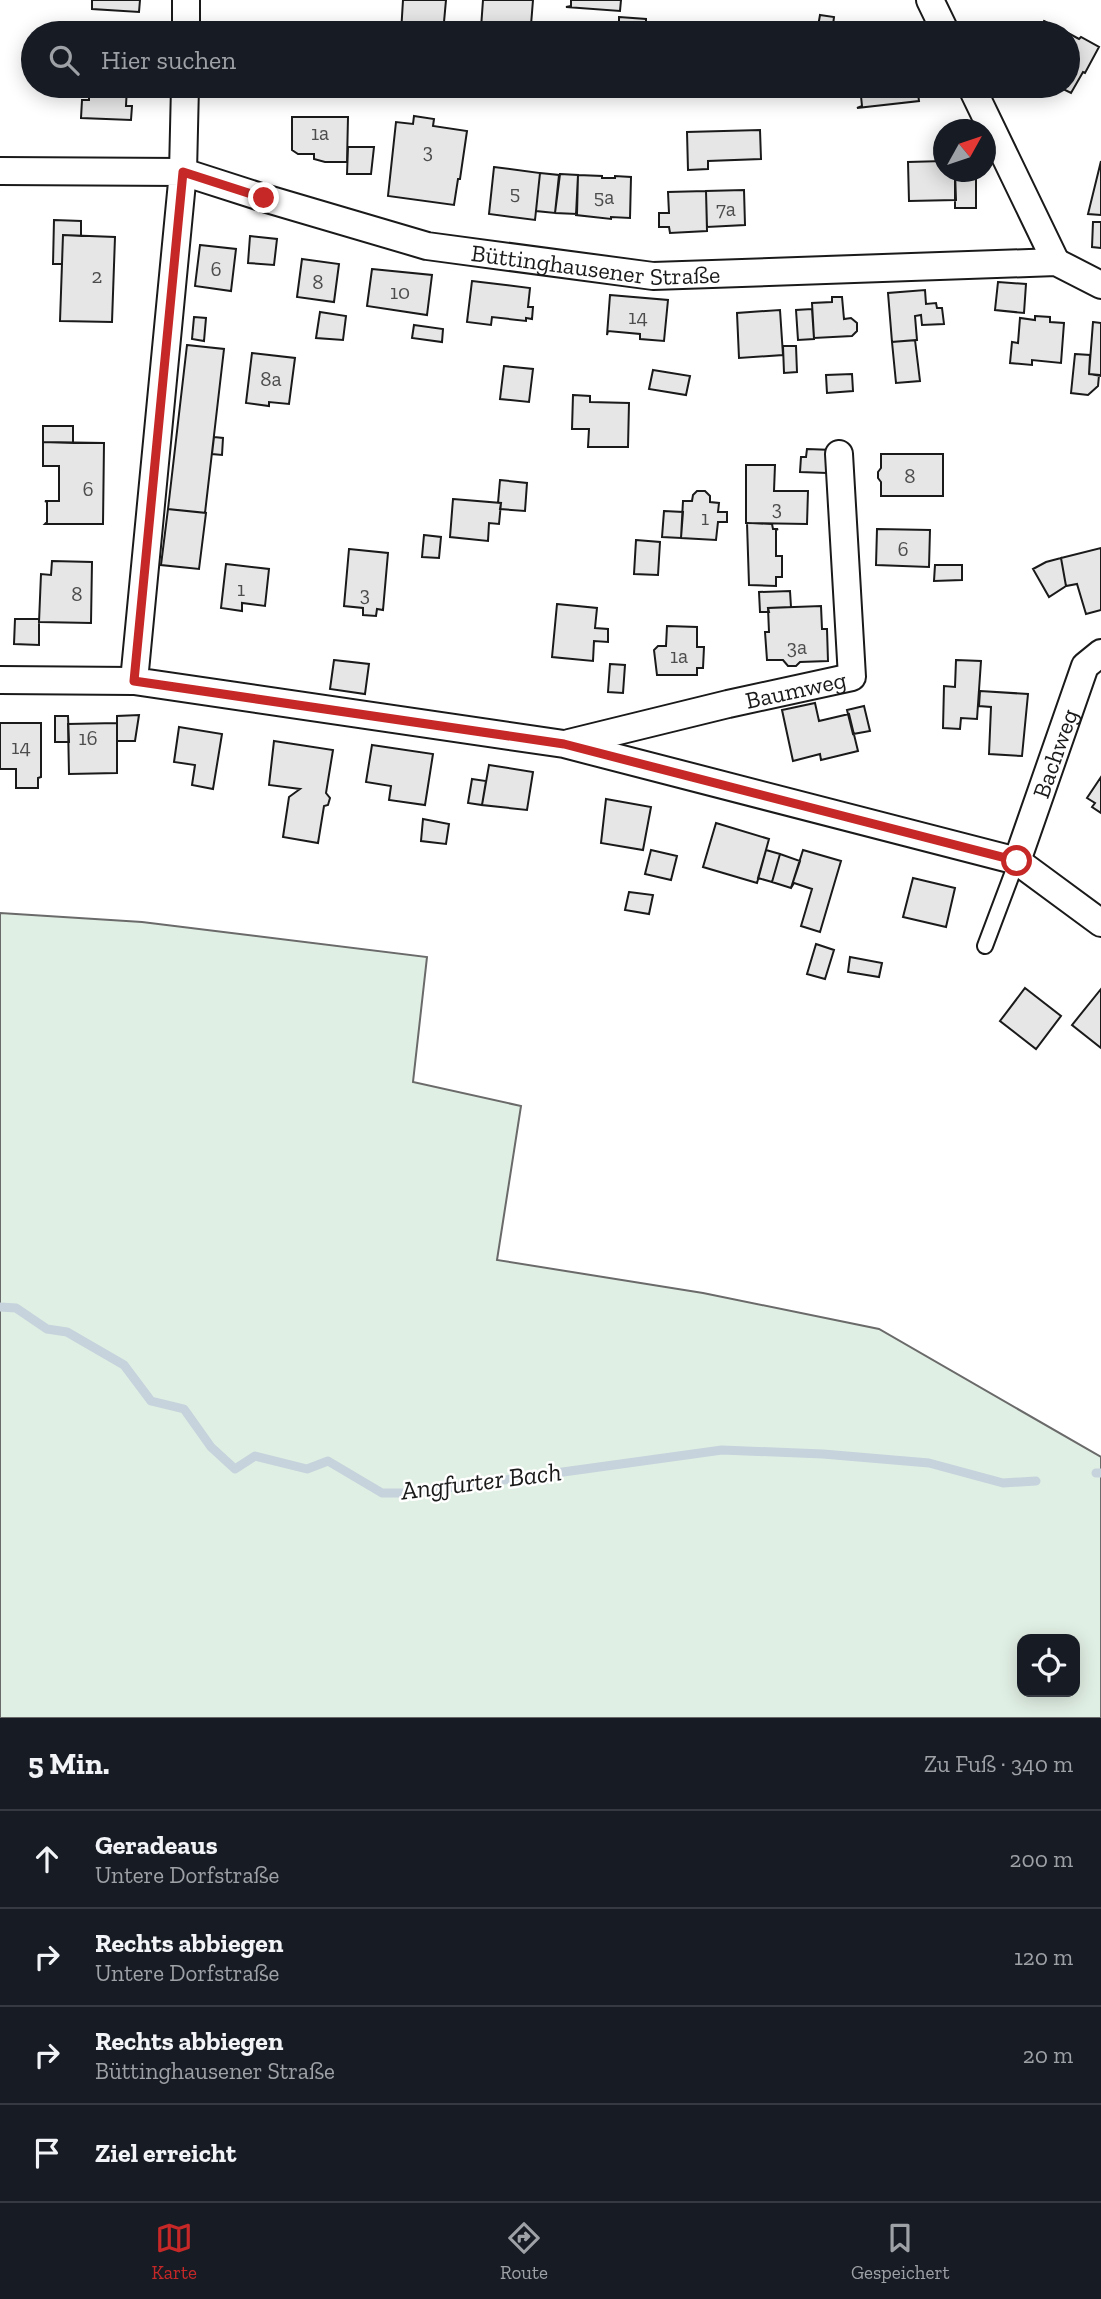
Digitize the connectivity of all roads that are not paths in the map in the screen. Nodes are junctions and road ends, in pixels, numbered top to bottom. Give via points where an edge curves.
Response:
1 (186, 0) edge
2 (930, 0) edge
3 (186, 21) edge
4 (940, 21) edge
5 (185, 98) edge
6 (977, 98) edge
7 (0, 170) edge
8 (183, 172) junction
9 (1056, 262) junction
10 (1101, 285) edge
11 (839, 454) dead end
12 (1101, 653) edge
13 (0, 680) edge
14 (134, 681) junction
15 (564, 744) junction
16 (1017, 861) junction
17 (1101, 923) edge
18 (985, 946) dead end

1 - 3 street
2 - 4 street
5 - 8 street
6 - 9 street
7 - 8 street, Büttinghausener Straße
8 - 9 street, Büttinghausener Straße via 427,246 653,276
8 - 14 street
9 - 10 street, Büttinghausener Straße
11 - 15 street, Baumweg via 852,677
12 - 16 street, Bachweg via 1085,666
13 - 14 street
14 - 15 street
15 - 16 street
16 - 17 street
16 - 18 lane

